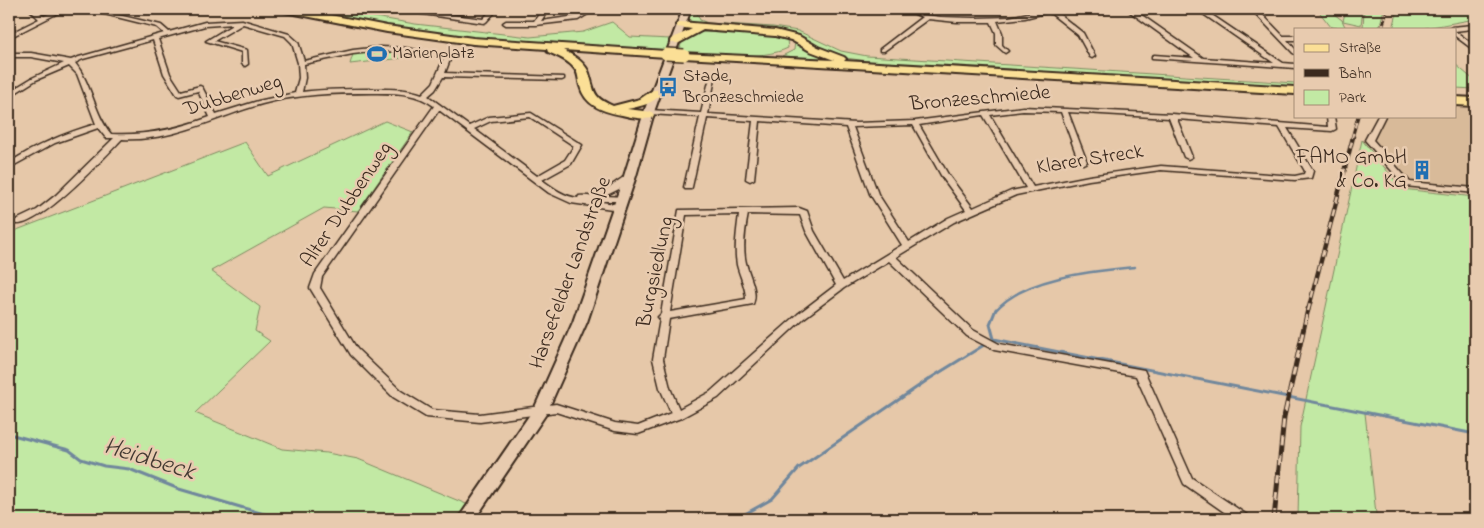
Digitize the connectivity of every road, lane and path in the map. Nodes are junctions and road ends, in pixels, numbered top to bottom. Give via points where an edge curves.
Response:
1 (32, 9) edge
2 (64, 9) edge
3 (87, 9) edge
4 (285, 9) edge
5 (415, 9) edge
6 (462, 9) edge
7 (495, 9) edge
8 (546, 9) edge
9 (593, 9) edge
10 (687, 9) edge
11 (906, 9) edge
12 (1051, 9) edge
13 (1129, 9) edge
14 (1199, 9) edge
15 (1254, 9) edge
16 (456, 17) junction
17 (926, 17) junction
18 (42, 18) junction
19 (993, 20) junction
20 (242, 22) junction
21 (506, 23) dead end
22 (536, 23) junction
23 (680, 27) junction
24 (1474, 28) edge
25 (1456, 29) edge
26 (698, 30) junction
27 (728, 30) junction
28 (168, 34) junction
29 (1456, 35) edge
30 (9, 36) edge
31 (785, 36) junction
32 (155, 38) junction
33 (1282, 38) junction
34 (1294, 38) edge
35 (675, 40) junction
36 (536, 46) junction
37 (1475, 49) edge
38 (882, 50) dead end
39 (1005, 50) dead end
40 (624, 51) junction
41 (1294, 51) edge
42 (9, 55) edge
43 (1092, 56) dead end
44 (1154, 57) dead end
45 (726, 58) junction
46 (1200, 60) junction
47 (70, 62) junction
48 (301, 63) junction
49 (245, 64) dead end
50 (1280, 64) junction
51 (1294, 66) edge
52 (880, 67) junction
53 (582, 72) junction
54 (441, 75) junction
55 (562, 78) dead end
56 (712, 78) dead end
57 (1294, 91) edge
58 (657, 92) junction
59 (9, 95) edge
60 (298, 95) junction
61 (424, 96) junction
62 (1456, 101) edge
63 (1475, 102) edge
64 (603, 105) junction
65 (438, 106) junction
66 (622, 108) junction
67 (1064, 110) junction
68 (649, 112) junction
69 (985, 112) junction
70 (704, 115) junction
71 (1172, 116) junction
72 (214, 118) junction
73 (1331, 118) edge
74 (1381, 118) edge
75 (757, 119) junction
76 (914, 123) junction
77 (849, 124) junction
78 (100, 125) junction
79 (1282, 125) junction
80 (470, 129) junction
81 (119, 138) junction
82 (1188, 157) dead end
83 (1083, 162) dead end
84 (9, 166) edge
85 (630, 176) junction
86 (750, 179) dead end
87 (536, 180) junction
88 (688, 187) dead end
89 (1030, 189) junction
90 (1475, 191) edge
91 (565, 197) junction
92 (594, 198) junction
93 (620, 203) junction
94 (744, 211) junction
95 (971, 212) junction
96 (19, 222) dead end
97 (907, 246) junction
98 (890, 257) junction
99 (841, 286) junction
100 (663, 317) junction
101 (970, 333) joint
102 (541, 410) junction
103 (677, 414) junction
104 (466, 519) edge
105 (1243, 519) edge

1 - 18 street
2 - 18 street
3 - 28 street via 159,26
4 - 36 main road via 429,35
5 - 16 street
6 - 16 street
7 - 16 street via 484,21
8 - 22 street
9 - 22 street via 578,18
10 - 23 main road, Harsefelder Landstraße
11 - 17 street
12 - 19 street
12 - 43 street via 1081,34
13 - 46 street
14 - 50 street
15 - 33 street
17 - 19 street
17 - 38 street
18 - 30 street
19 - 39 street via 999,34 999,45
20 - 28 street via 206,24
20 - 48 street via 287,34 294,42
20 - 49 street via 209,40 245,50
21 - 22 street
23 - 26 main road
23 - 27 main road
23 - 35 main road, Harsefelder Landstraße
24 - 25 street
26 - 27 main road
26 - 35 main road
27 - 31 main road
28 - 32 street
29 - 37 street
31 - 45 main road via 791,42 788,50 769,55
31 - 52 main road via 796,38 830,56
32 - 47 street
32 - 72 street via 167,74 179,94 200,88
33 - 34 street
33 - 41 street
35 - 58 main road, Harsefelder Landstraße
36 - 40 main road
36 - 53 main road via 564,55
40 - 45 main road, bridge
40 - 53 main road via 595,58
42 - 47 street via 31,55
44 - 46 street
45 - 52 main road
46 - 50 street
47 - 59 street
47 - 78 street via 80,74
48 - 54 street via 374,50 404,50 448,57
48 - 60 street
50 - 51 street
52 - 57 main road
53 - 64 main road via 589,95
54 - 55 street
54 - 61 street
56 - 70 street
58 - 66 main road via 644,102
58 - 68 main road, Harsefelder Landstraße
60 - 61 street, Dubbenweg via 341,90 409,92
60 - 72 street, Dubbenweg via 261,102
61 - 65 street, Dubbenweg
62 - 63 main road
64 - 66 main road
64 - 68 main road via 618,111
65 - 80 street, Dubbenweg
65 - 102 street, Alter Dubbenweg via 318,276 315,288 354,352 397,394 430,414 480,418
66 - 68 main road
67 - 69 street, Bronzeschmiede
67 - 71 street, Bronzeschmiede
67 - 83 street
68 - 70 street, Bronzeschmiede
68 - 85 main road, Harsefelder Landstraße
69 - 76 street, Bronzeschmiede
69 - 89 street
70 - 75 street, Bronzeschmiede
70 - 88 street
71 - 79 street, Bronzeschmiede
71 - 82 street
72 - 81 street, Dubbenweg via 167,134
73 - 79 street, Bronzeschmiede via 1332,129
74 - 90 street via 1369,140 1408,184
75 - 77 street, Bronzeschmiede
75 - 86 street
76 - 77 street, Bronzeschmiede
76 - 95 street
77 - 97 street via 874,194
78 - 81 street via 109,136
78 - 84 street via 59,138
79 - 89 street, Klarer Streck via 1310,173 1308,176 1295,178 1162,168
80 - 87 street, Dubbenweg
80 - 87 street via 489,119 531,115 578,144 568,162
81 - 96 street via 59,197 40,212
85 - 92 street
85 - 93 main road, Harsefelder Landstraße
87 - 91 street, Dubbenweg
89 - 95 street, Klarer Streck
91 - 92 street, Dubbenweg
91 - 93 street, Dubbenweg via 591,204
92 - 93 street, Dubbenweg
93 - 102 main road, Harsefelder Landstraße via 580,322
94 - 99 street, Burgsiedlung via 804,213
94 - 100 street, Burgsiedlung via 682,212
94 - 100 street via 740,246 750,302
95 - 97 street, Klarer Streck
97 - 98 street, Klarer Streck
98 - 99 street, Klarer Streck
98 - 101 street
99 - 103 street, Klarer Streck via 801,316 714,395
100 - 103 street, Burgsiedlung via 658,359 665,388
101 - 105 street via 998,347 1140,373 1188,481
102 - 103 street, Klarer Streck via 556,408 615,427 638,430
102 - 104 main road, Harsefelder Landstraße

